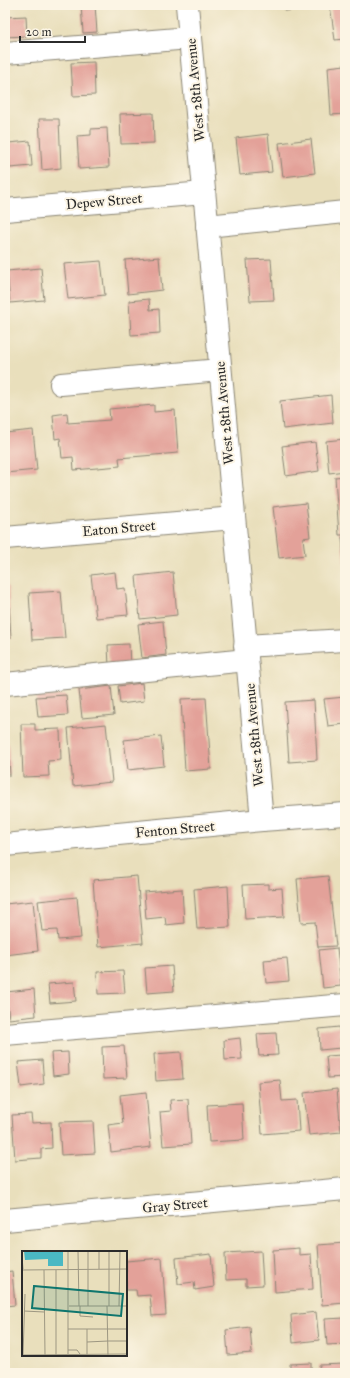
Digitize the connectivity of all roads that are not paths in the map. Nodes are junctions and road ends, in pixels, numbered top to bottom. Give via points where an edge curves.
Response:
1 (187, 5) edge
2 (190, 38) junction
3 (5, 53) edge
4 (204, 193) junction
5 (5, 210) edge
6 (345, 212) edge
7 (207, 226) junction
8 (220, 370) junction
9 (62, 384) dead end
10 (234, 518) junction
11 (5, 538) edge
12 (345, 640) edge
13 (246, 653) junction
14 (5, 684) edge
15 (345, 814) edge
16 (262, 820) junction
17 (5, 845) edge
18 (345, 1005) edge
19 (5, 1034) edge
20 (345, 1189) edge
21 (5, 1220) edge

1 - 2 street, West 28th Avenue
2 - 3 street
2 - 4 street, West 28th Avenue
4 - 5 street, Depew Street
4 - 7 street, West 28th Avenue
6 - 7 street
7 - 8 street, West 28th Avenue
8 - 9 street
8 - 10 street, West 28th Avenue
10 - 11 street, Eaton Street
10 - 13 street, West 28th Avenue
12 - 13 street
13 - 14 street
13 - 16 street, West 28th Avenue
15 - 16 street, Fenton Street
16 - 17 street, Fenton Street
18 - 19 street
20 - 21 street, Gray Street

